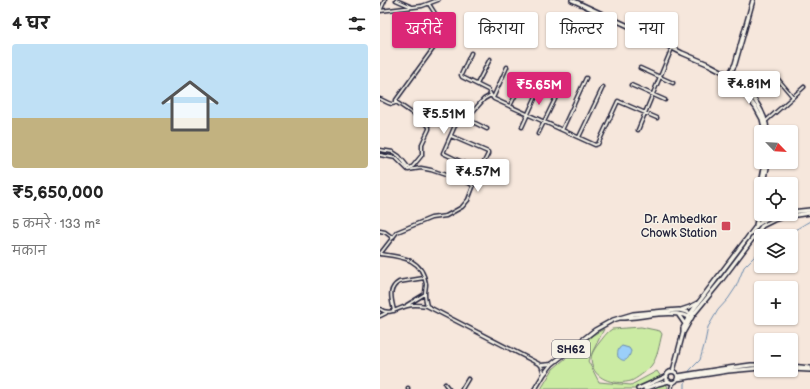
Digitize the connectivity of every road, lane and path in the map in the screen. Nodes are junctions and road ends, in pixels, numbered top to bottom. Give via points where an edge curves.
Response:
1 (385, 0) edge
2 (396, 0) edge
3 (404, 0) edge
4 (437, 0) edge
5 (572, 0) edge
6 (753, 0) edge
7 (402, 3) junction
8 (429, 4) junction
9 (413, 8) junction
10 (380, 11) edge
11 (625, 24) edge
12 (672, 48) joint
13 (472, 53) dead end
14 (490, 59) dead end
15 (507, 67) dead end
16 (640, 68) dead end
17 (729, 76) junction
18 (660, 77) junction
19 (586, 78) dead end
20 (777, 78) dead end
21 (673, 83) dead end
22 (477, 84) junction
23 (521, 84) dead end
24 (562, 85) dead end
25 (630, 85) dead end
26 (603, 87) dead end
27 (804, 87) dead end
28 (538, 92) dead end
29 (491, 95) junction
30 (652, 95) junction
31 (793, 97) junction
32 (493, 98) junction
33 (380, 99) edge
34 (665, 100) dead end
35 (396, 102) junction
36 (510, 106) junction
37 (645, 112) junction
38 (528, 114) junction
39 (465, 118) junction
40 (657, 118) dead end
41 (765, 121) junction
42 (544, 122) junction
43 (764, 125) edge
44 (765, 125) edge
45 (522, 127) dead end
46 (487, 129) dead end
47 (562, 130) junction
48 (638, 130) dead end
49 (538, 134) dead end
50 (451, 136) junction
51 (579, 138) junction
52 (380, 150) edge
53 (380, 154) edge
54 (810, 210) edge
55 (798, 212) edge
56 (805, 212) junction
57 (810, 213) edge
58 (798, 214) edge
59 (757, 221) edge
60 (766, 221) joint
61 (761, 222) junction
62 (762, 226) junction
63 (756, 227) junction
64 (380, 231) edge
65 (392, 238) junction
66 (380, 254) edge
67 (424, 278) junction
68 (425, 294) junction
69 (698, 303) junction
70 (406, 306) junction
71 (427, 306) junction
72 (380, 309) edge
73 (394, 311) junction
74 (389, 312) junction
75 (679, 312) junction
76 (380, 316) edge
77 (690, 316) junction
78 (685, 324) junction
79 (683, 333) junction
80 (552, 364) junction
81 (541, 365) junction
82 (754, 366) edge
83 (798, 368) edge
84 (810, 369) edge
85 (673, 371) junction
86 (544, 374) junction
87 (667, 376) junction
88 (678, 378) junction
89 (468, 379) dead end
90 (671, 382) junction
91 (445, 384) dead end
92 (448, 389) edge
93 (462, 389) edge
94 (535, 389) edge
95 (638, 389) edge
96 (645, 389) edge
97 (671, 389) edge

1 - 10 street
2 - 7 street
3 - 7 street
4 - 8 street
5 - 11 main road
6 - 17 main road via 735,64
7 - 9 street
8 - 9 street
8 - 35 street via 444,28 443,35 396,98
9 - 10 street
12 - 17 main road
12 - 18 street
13 - 22 street via 461,76
14 - 22 street
15 - 32 street
16 - 18 street
17 - 41 main road via 735,78 750,94
17 - 43 main road via 756,108
18 - 21 street
18 - 30 street
19 - 47 street
20 - 31 street
22 - 29 street via 488,90
23 - 36 street
24 - 42 street
25 - 30 street
26 - 51 street
27 - 31 street
28 - 38 street
29 - 32 street
29 - 39 street
30 - 34 street
30 - 37 street
31 - 41 street
32 - 36 street
33 - 35 street via 391,105
35 - 52 street via 429,126 422,146 423,153 410,168 393,152
36 - 38 street
37 - 40 street
37 - 48 street
37 - 51 street via 618,101 597,144
38 - 42 street
38 - 45 street
39 - 46 street
39 - 50 street via 457,121
41 - 44 main road
42 - 47 street
42 - 49 street
47 - 51 street
50 - 50 street via 444,154 480,170 488,152
53 - 65 street via 396,158 408,170 431,170 473,186 468,200 462,207 446,216 431,218 400,231
54 - 56 main road
55 - 56 main road
56 - 57 main road
56 - 58 main road
59 - 63 main road
60 - 61 main road
60 - 62 main road
61 - 62 main road
61 - 63 main road
62 - 77 main road via 713,291
63 - 69 main road
64 - 65 street
65 - 66 street
66 - 67 street via 412,261 419,267
67 - 68 street
67 - 73 street via 397,283 391,291
68 - 70 street
68 - 71 street
69 - 75 main road
69 - 77 main road
70 - 71 street
70 - 73 street
71 - 81 street
72 - 74 street
73 - 74 street
74 - 76 street
75 - 77 main road, SH62
75 - 78 main road
75 - 80 main road, SH62 via 617,318 595,330
77 - 78 main road
77 - 79 main road
78 - 79 main road
79 - 85 main road
80 - 81 street
80 - 86 main road, SH62
81 - 86 street
82 - 88 main road
83 - 84 main road
85 - 87 main road
85 - 88 main road
86 - 94 main road, SH62
87 - 90 main road
87 - 95 main road
88 - 90 main road
89 - 93 street
90 - 96 main road
90 - 97 street
91 - 92 street

